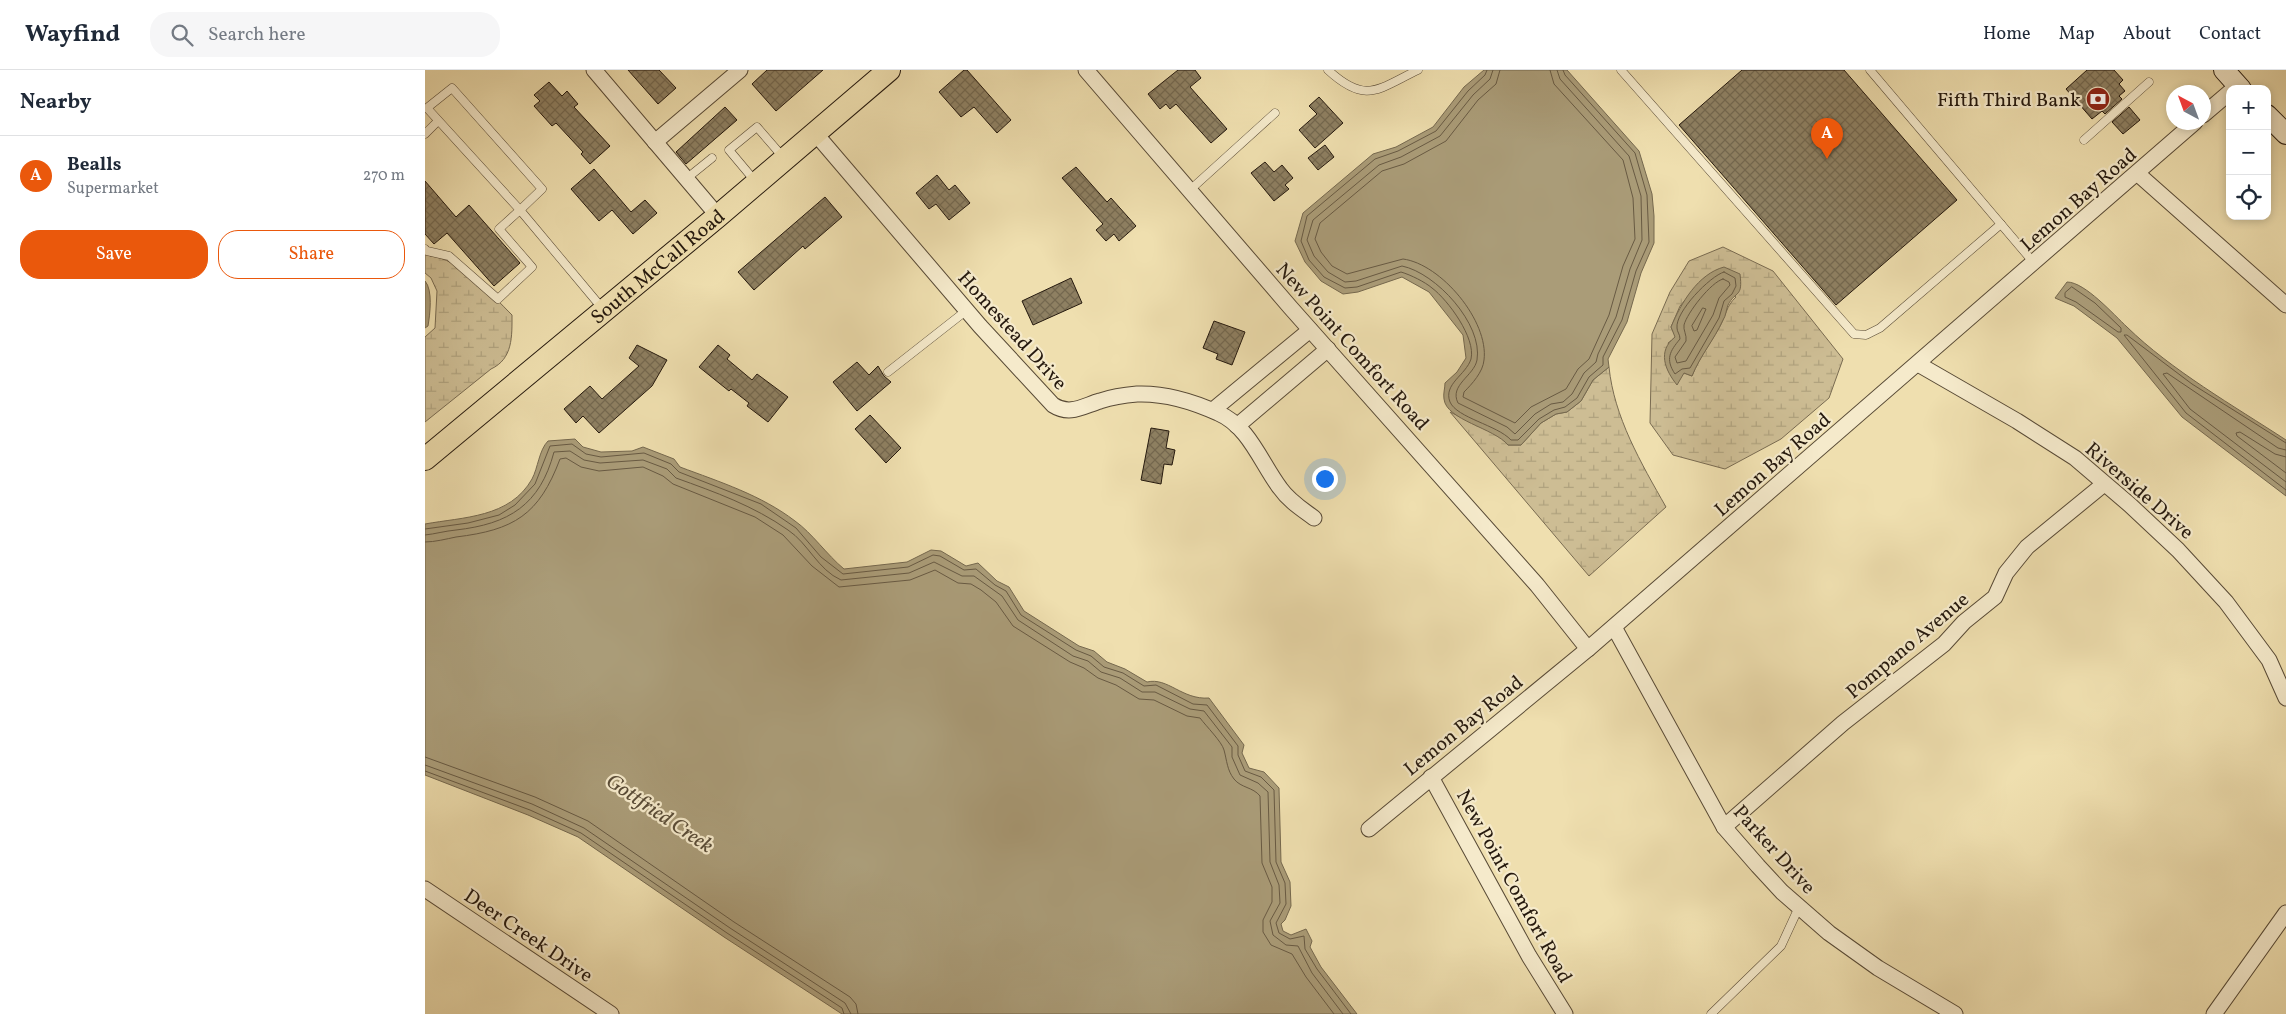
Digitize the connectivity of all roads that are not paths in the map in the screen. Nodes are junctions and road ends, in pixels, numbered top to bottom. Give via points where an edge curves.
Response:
1 (594, 70) edge
2 (740, 70) edge
3 (889, 70) edge
4 (1086, 70) edge
5 (1328, 70) edge
6 (1418, 70) edge
7 (1621, 70) edge
8 (1870, 70) edge
9 (2224, 70) edge
10 (2149, 82) dead end
11 (2233, 85) edge
12 (2226, 96) edge
13 (2211, 108) edge
14 (1275, 113) dead end
15 (2271, 119) edge
16 (438, 121) junction
17 (2186, 130) edge
18 (815, 133) junction
19 (425, 134) edge
20 (2286, 134) edge
21 (2084, 140) dead end
22 (655, 142) junction
23 (712, 158) dead end
24 (785, 159) junction
25 (2138, 174) junction
26 (687, 179) junction
27 (757, 183) junction
28 (1190, 190) junction
29 (520, 210) junction
30 (718, 216) junction
31 (2001, 224) junction
32 (425, 248) edge
33 (2034, 263) junction
34 (2286, 305) edge
35 (603, 310) junction
36 (967, 310) junction
37 (1310, 330) junction
38 (1328, 349) junction
39 (1918, 364) junction
40 (888, 372) dead end
41 (1213, 410) junction
42 (1237, 426) junction
43 (425, 459) edge
44 (2104, 484) junction
45 (1314, 518) dead end
46 (1615, 627) junction
47 (1589, 650) junction
48 (2286, 698) edge
49 (1431, 777) junction
50 (1724, 827) junction
51 (1369, 829) dead end
52 (425, 888) edge
53 (1799, 906) junction
54 (2286, 912) edge
55 (611, 1014) edge
56 (1565, 1014) edge
57 (1711, 1014) edge
58 (1955, 1014) edge
59 (2214, 1014) edge

1 - 22 street
2 - 22 street
3 - 18 main road, South McCall Road
4 - 28 street, New Point Comfort Road
5 - 6 lane via 1360,91 1371,92
7 - 31 lane via 1854,334 1866,335 1880,328
8 - 31 lane
9 - 11 main road
10 - 21 lane
12 - 13 street
14 - 28 lane
15 - 20 main road
16 - 19 lane
16 - 29 lane
16 - 29 lane via 427,108 452,88 542,189
17 - 25 street, Lemon Bay Road
18 - 24 main road, South McCall Road
18 - 36 street, Homestead Drive
22 - 26 street
23 - 26 lane
24 - 27 main road, South McCall Road
24 - 27 lane via 757,127 729,150
25 - 33 street, Lemon Bay Road
25 - 34 street
26 - 30 street
27 - 30 main road, South McCall Road
28 - 37 street, New Point Comfort Road
29 - 32 lane via 499,229 533,267 498,299 449,256
29 - 35 lane
30 - 35 main road, South McCall Road
31 - 33 lane
33 - 39 street, Lemon Bay Road
35 - 43 main road, South McCall Road
36 - 40 lane
36 - 41 street, Homestead Drive via 1025,378 1060,409 1075,410 1110,398 1138,394 1162,395
37 - 38 street, New Point Comfort Road
37 - 41 street
38 - 42 street
38 - 47 street, New Point Comfort Road via 1531,578
39 - 44 street, Riverside Drive via 2075,458
39 - 46 street, Lemon Bay Road
41 - 42 street, Homestead Drive
42 - 45 street, Homestead Drive via 1284,494
44 - 48 street, Riverside Drive via 2178,550 2227,602 2269,660
44 - 50 street, Pompano Avenue via 2027,548 2007,573 1995,597 1964,622 1944,644 1843,723
46 - 47 street, Lemon Bay Road
46 - 50 street, Parker Drive
47 - 49 street, Lemon Bay Road
49 - 51 street, Lemon Bay Road
49 - 56 street, New Point Comfort Road via 1529,956
50 - 53 street, Parker Drive via 1757,866
52 - 55 street, Deer Creek Drive
53 - 57 lane via 1781,946
53 - 58 street, Parker Drive via 1829,933 1878,968
54 - 59 street

